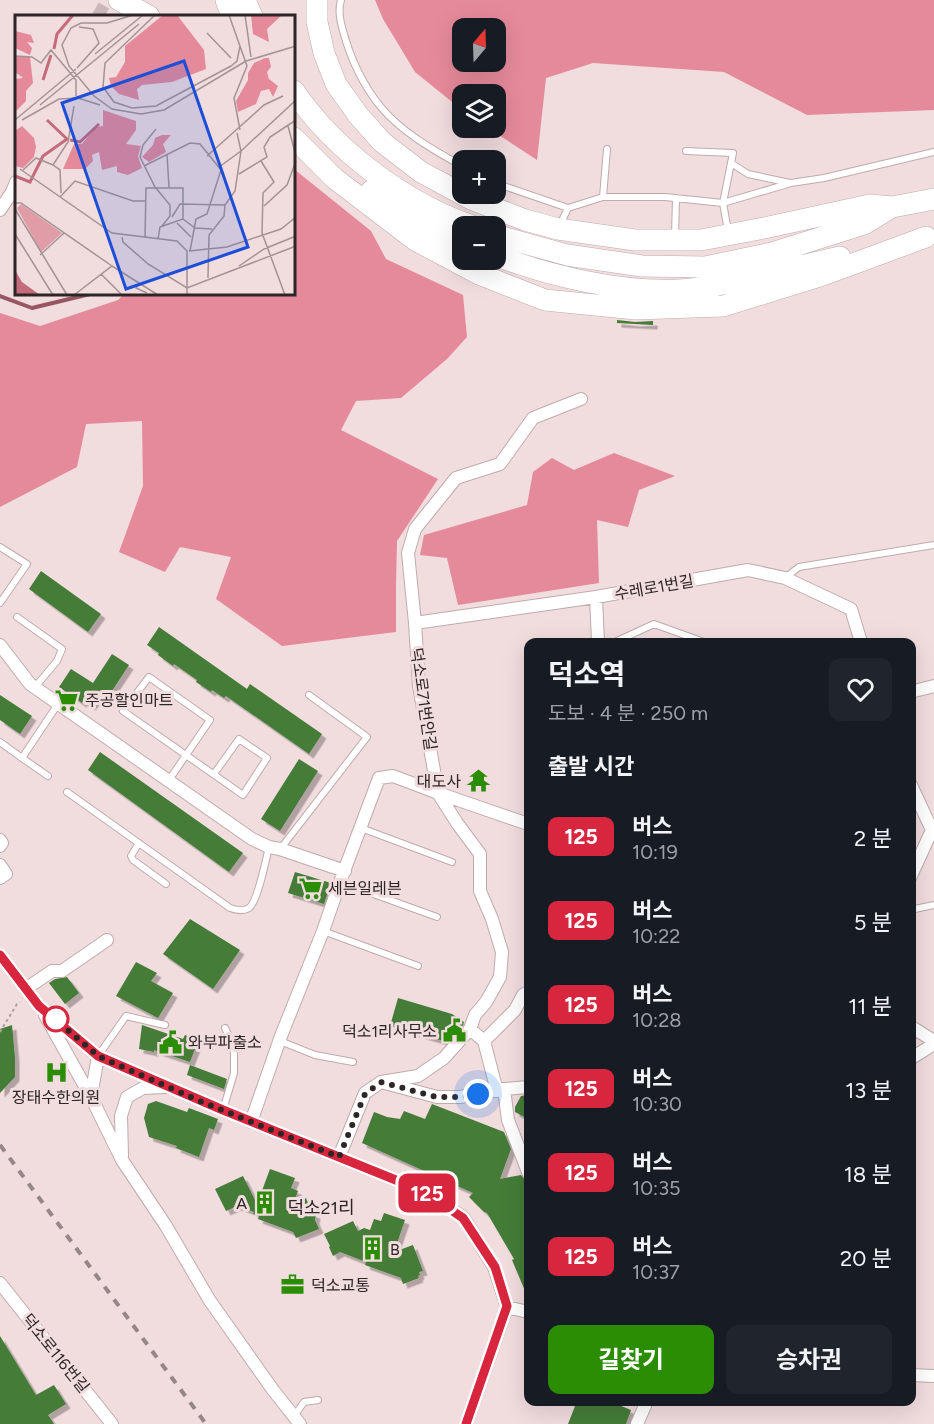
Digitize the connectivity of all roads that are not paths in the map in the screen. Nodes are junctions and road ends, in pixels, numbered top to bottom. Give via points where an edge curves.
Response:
1 (119, 0) edge
2 (226, 0) edge
3 (244, 0) edge
4 (317, 0) edge
5 (341, 0) edge
6 (147, 15) edge
7 (232, 15) edge
8 (252, 15) edge
9 (296, 95) edge
10 (296, 122) edge
11 (296, 140) edge
12 (607, 148) dead end
13 (686, 151) dead end
14 (934, 152) edge
15 (452, 160) edge
16 (731, 163) junction
17 (791, 183) junction
18 (15, 184) edge
19 (506, 187) edge
20 (603, 197) junction
21 (676, 198) junction
22 (934, 199) edge
23 (723, 203) junction
24 (892, 207) junction
25 (568, 208) junction
26 (0, 210) edge
27 (452, 219) edge
28 (558, 229) junction
29 (729, 235) junction
30 (930, 236) edge
31 (452, 238) edge
32 (506, 238) edge
33 (675, 240) junction
34 (506, 259) edge
35 (581, 399) dead end
36 (934, 545) edge
37 (0, 547) edge
38 (785, 578) junction
39 (596, 597) junction
40 (0, 603) edge
41 (16, 617) dead end
42 (415, 623) junction
43 (598, 638) edge
44 (624, 638) edge
45 (693, 638) edge
46 (860, 638) edge
47 (0, 645) edge
48 (934, 686) edge
49 (35, 687) junction
50 (916, 690) edge
51 (309, 695) dead end
52 (58, 704) junction
53 (0, 742) edge
54 (186, 755) junction
55 (22, 758) junction
56 (214, 774) junction
57 (48, 776) dead end
58 (169, 780) junction
59 (67, 792) dead end
60 (916, 792) edge
61 (438, 793) junction
62 (929, 810) edge
63 (524, 823) edge
64 (361, 828) junction
65 (0, 840) edge
66 (139, 843) junction
67 (0, 846) edge
68 (275, 848) junction
69 (452, 862) dead end
70 (0, 865) edge
71 (916, 865) edge
72 (342, 877) junction
73 (0, 878) edge
74 (166, 884) dead end
75 (934, 905) edge
76 (916, 909) edge
77 (437, 917) dead end
78 (323, 931) junction
79 (108, 940) dead end
80 (0, 955) edge
81 (5, 966) edge
82 (418, 966) dead end
83 (27, 988) junction
84 (524, 994) edge
85 (39, 1006) junction
86 (165, 1025) dead end
87 (225, 1029) dead end
88 (470, 1029) junction
89 (916, 1030) edge
90 (280, 1041) junction
91 (484, 1041) junction
92 (934, 1042) edge
93 (916, 1055) edge
94 (98, 1056) junction
95 (353, 1062) dead end
96 (381, 1082) junction
97 (168, 1087) junction
98 (524, 1088) edge
99 (500, 1090) junction
100 (91, 1097) junction
101 (223, 1110) junction
102 (251, 1122) junction
103 (339, 1157) junction
104 (122, 1160) junction
105 (524, 1162) edge
106 (0, 1283) edge
107 (507, 1306) junction
108 (524, 1309) edge
109 (916, 1375) edge
110 (934, 1376) edge
111 (318, 1400) dead end
112 (645, 1406) edge
113 (297, 1420) edge
114 (106, 1422) edge
115 (466, 1424) edge
116 (638, 1424) edge

1 - 6 highway
2 - 7 highway
3 - 8 highway
4 - 28 highway via 316,22 336,84 382,142 421,172 471,199
5 - 15 lane via 340,22 352,59 371,93 389,116 414,137
9 - 27 highway via 340,144 393,186
10 - 31 highway via 376,195
11 - 30 highway via 334,178 415,240 479,274 545,300 636,309 723,306
12 - 20 lane
13 - 16 lane via 733,153
14 - 17 lane
16 - 17 lane via 748,174
16 - 23 lane
17 - 23 lane
18 - 26 street
19 - 25 lane
20 - 21 lane
20 - 25 lane
21 - 23 lane
21 - 33 lane
22 - 24 highway
23 - 29 lane
24 - 29 highway via 870,205
24 - 32 highway via 864,224 772,253 705,267 642,266 567,255
25 - 28 lane
28 - 33 highway via 635,240
29 - 33 highway
30 - 34 highway via 680,290 636,290 572,278
35 - 42 street, 덕소로71번안길 via 533,418 500,465 456,478 415,529 408,553
36 - 38 lane via 799,567
37 - 40 lane via 27,564
38 - 39 street, 수레로1번길 via 748,570
38 - 46 street, 수레로1번길 via 851,609
39 - 42 street, 수레로1번길
39 - 43 street
41 - 49 lane via 62,650
42 - 61 street, 덕소로71번안길 via 419,686
44 - 45 lane via 654,624
47 - 49 street
48 - 50 street
49 - 52 street
51 - 68 lane via 368,738
52 - 55 lane
52 - 58 street
53 - 55 lane
54 - 54 lane via 210,720 149,677 123,711
54 - 56 lane
54 - 58 lane
55 - 57 lane
56 - 56 lane via 243,795 267,758 239,739
58 - 68 street via 252,838
59 - 66 lane
60 - 62 street
61 - 63 street
61 - 64 street via 393,776 379,778
61 - 88 street, 덕소로71번안길 via 480,854 480,891 502,952 500,977
62 - 71 street via 932,830
64 - 69 lane
64 - 72 street
65 - 67 street
66 - 68 lane via 239,911 249,908 255,900
66 - 74 lane via 131,856 133,860
68 - 72 street
70 - 73 street via 6,874
72 - 77 lane
72 - 78 street
75 - 76 lane
78 - 82 lane
78 - 90 street
79 - 83 street via 62,971 52,970
80 - 81 street
81 - 83 street
83 - 85 street
84 - 91 street via 515,1010
85 - 94 street
85 - 100 street
86 - 94 lane via 126,1016
87 - 101 lane via 234,1047 234,1073
88 - 91 street
88 - 96 street, 덕소로71번안길 via 444,1058 418,1076
89 - 92 street
90 - 95 lane via 315,1055
90 - 102 street
91 - 99 street
92 - 93 street
94 - 97 street
94 - 100 street
96 - 99 street via 436,1097
96 - 103 street via 365,1094
97 - 101 street
97 - 104 street via 142,1088 127,1097 121,1116
98 - 99 street
99 - 105 street
100 - 104 street
101 - 102 street
102 - 103 street
103 - 107 street via 423,1191 463,1218 495,1267
104 - 113 street via 210,1301
106 - 114 street, 덕소로116번길
107 - 108 street
107 - 115 street
109 - 110 street
111 - 113 lane via 304,1402
112 - 116 street

